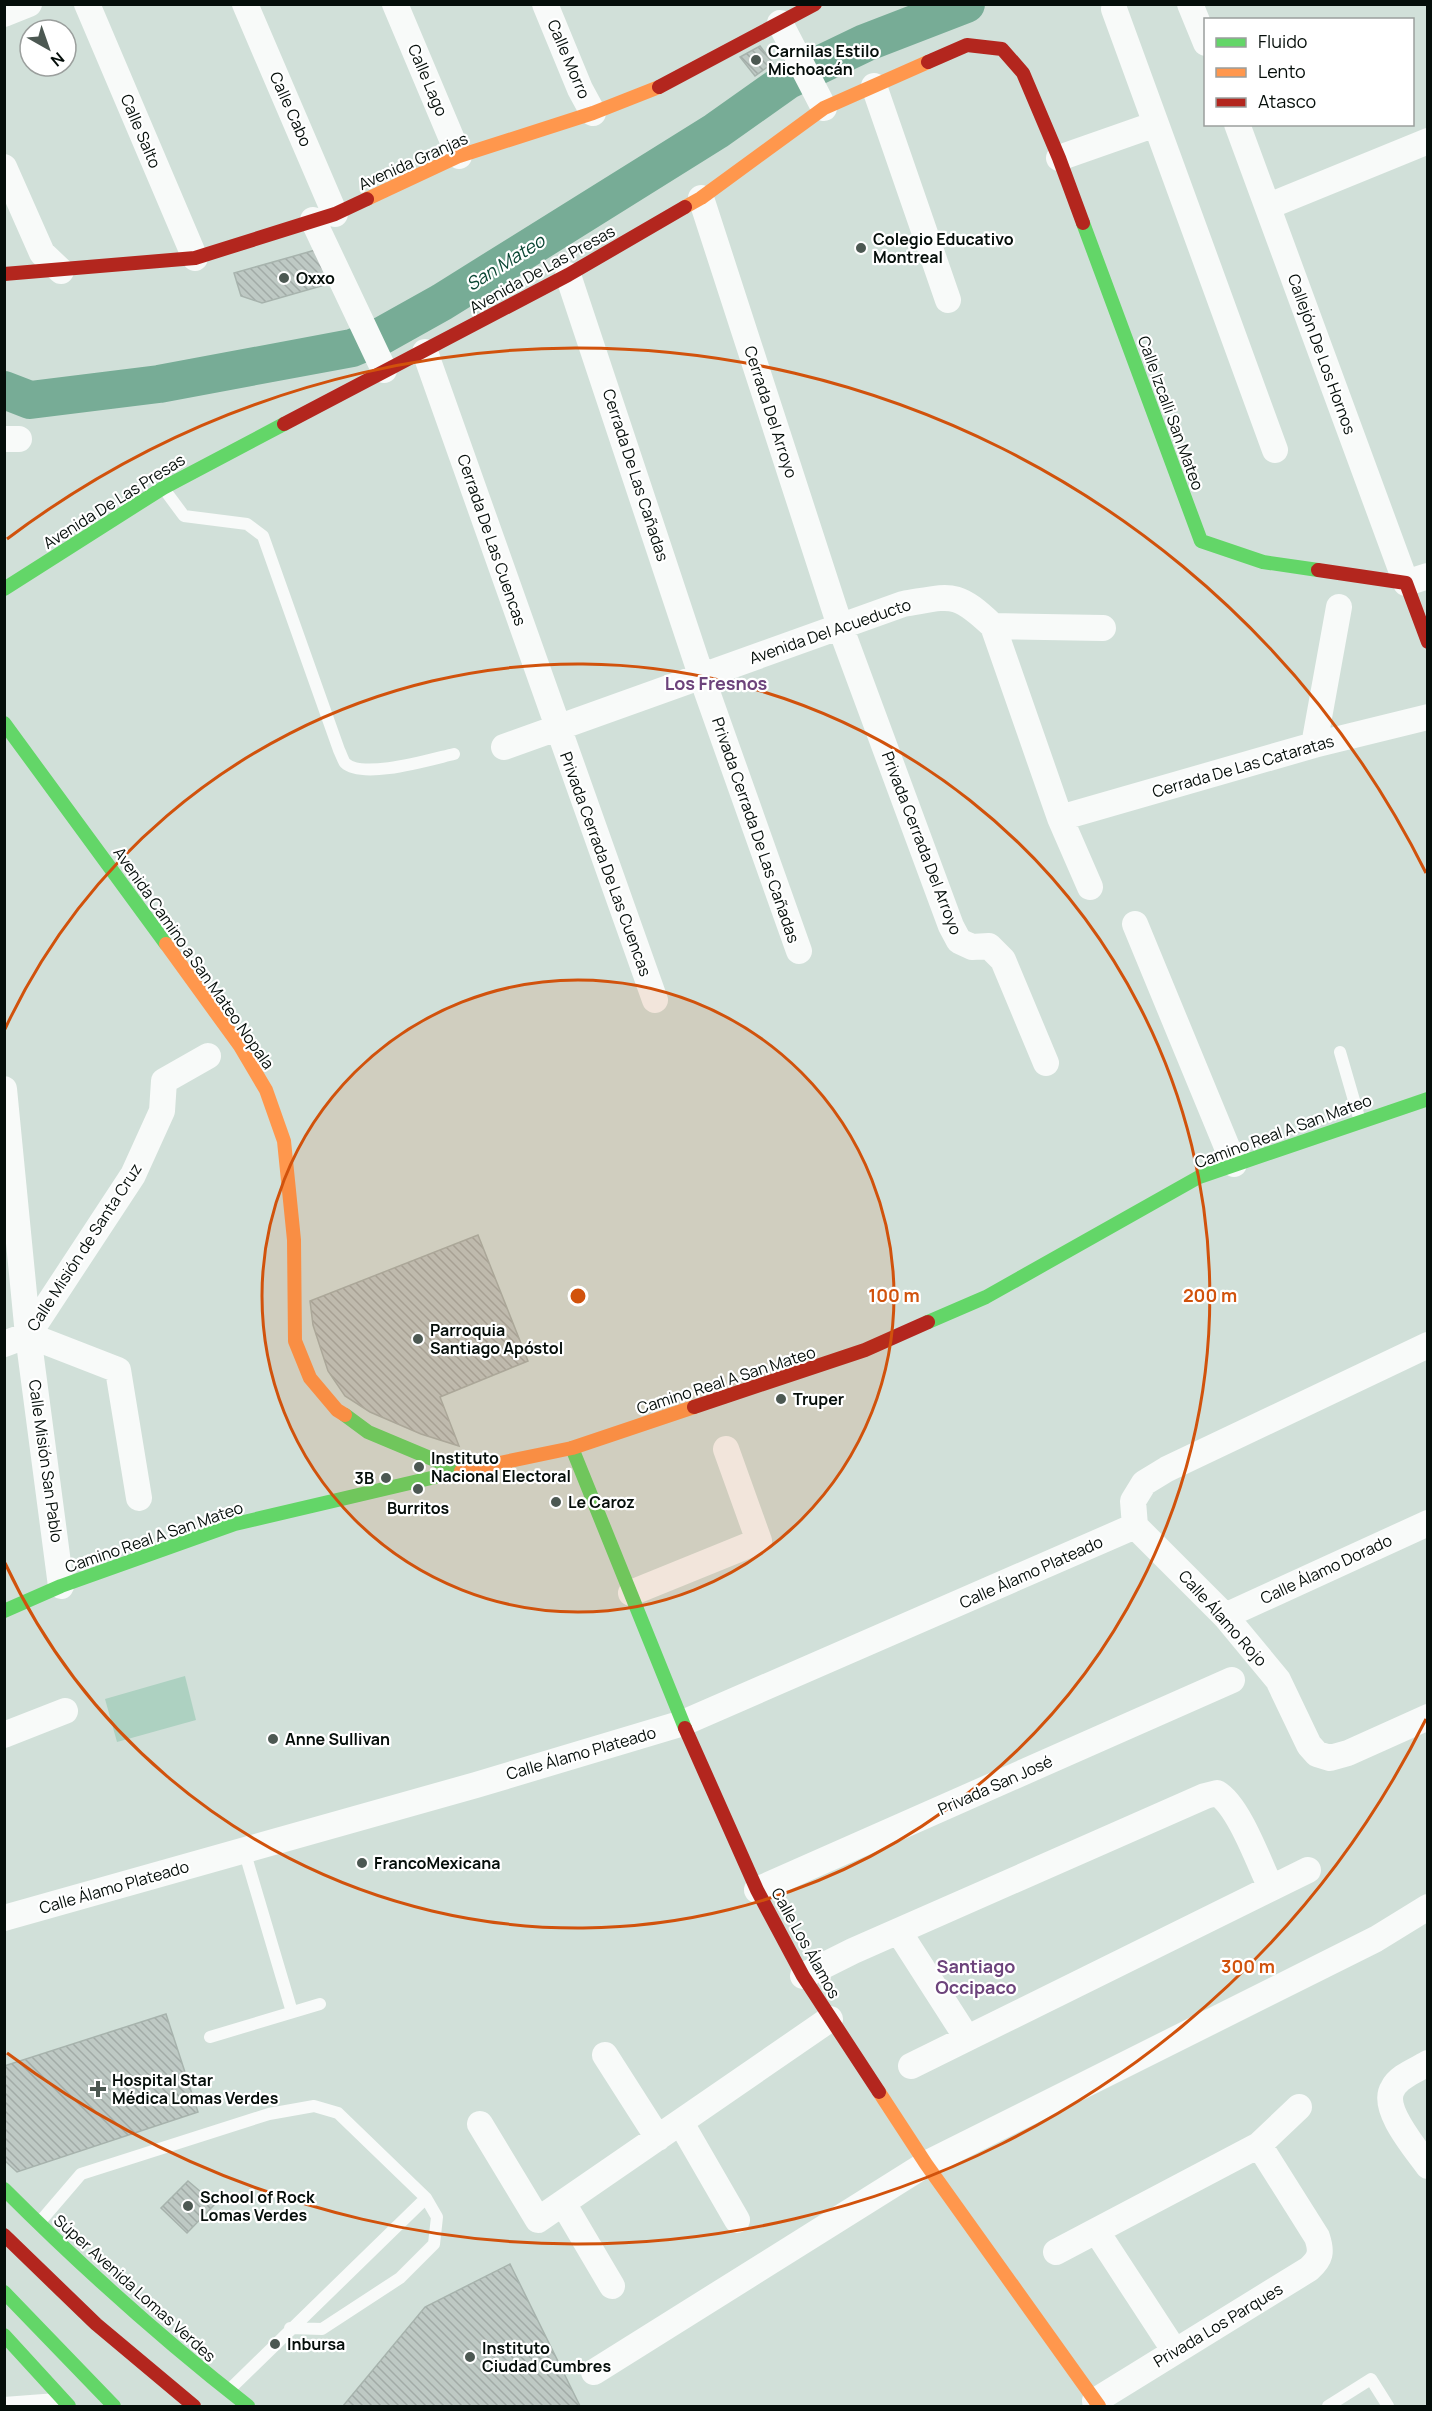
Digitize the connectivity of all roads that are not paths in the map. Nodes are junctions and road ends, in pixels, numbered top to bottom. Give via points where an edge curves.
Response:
1 (29, 4) edge
2 (87, 4) edge
3 (245, 4) edge
4 (395, 4) edge
5 (545, 4) edge
6 (814, 4) edge
7 (1191, 4) edge
8 (1114, 9) dead end
9 (4, 14) edge
10 (784, 32) junction
11 (1204, 38) edge
12 (1002, 49) joint
13 (874, 86) junction
14 (820, 100) junction
15 (593, 113) junction
16 (1156, 124) junction
17 (1238, 126) edge
18 (1428, 141) edge
19 (459, 156) junction
20 (1059, 158) junction
21 (4, 167) edge
22 (701, 198) junction
23 (1269, 206) junction
24 (324, 217) junction
25 (195, 258) junction
26 (61, 271) junction
27 (4, 274) edge
28 (568, 275) junction
29 (948, 300) dead end
30 (425, 352) junction
31 (382, 364) junction
32 (1275, 450) dead end
33 (163, 488) junction
34 (1417, 580) edge
35 (4, 589) edge
36 (1339, 607) dead end
37 (840, 626) junction
38 (993, 626) junction
39 (1103, 628) dead end
40 (1428, 642) edge
41 (701, 675) junction
42 (1428, 717) edge
43 (4, 723) edge
44 (558, 728) junction
45 (1314, 745) junction
46 (504, 747) dead end
47 (454, 754) dead end
48 (1060, 818) junction
49 (1089, 887) dead end
50 (1135, 924) dead end
51 (799, 951) dead end
52 (655, 1000) dead end
53 (1340, 1052) dead end
54 (208, 1056) dead end
55 (1046, 1063) dead end
56 (4, 1089) edge
57 (1428, 1099) edge
58 (1359, 1121) junction
59 (1234, 1164) junction
60 (28, 1335) junction
61 (4, 1344) edge
62 (1428, 1345) edge
63 (572, 1448) junction
64 (726, 1449) dead end
65 (461, 1471) junction
66 (139, 1498) dead end
67 (1428, 1523) edge
68 (1135, 1526) junction
69 (62, 1586) junction
70 (631, 1593) junction
71 (4, 1611) edge
72 (1225, 1616) junction
73 (1232, 1680) dead end
74 (64, 1711) dead end
75 (1428, 1717) edge
76 (683, 1723) junction
77 (4, 1735) edge
78 (244, 1850) junction
79 (1308, 1870) dead end
80 (1271, 1888) junction
81 (757, 1890) junction
82 (1428, 1906) edge
83 (4, 1918) edge
84 (899, 1932) junction
85 (803, 1976) junction
86 (321, 2004) dead end
87 (292, 2012) junction
88 (830, 2019) junction
89 (210, 2037) dead end
90 (967, 2038) junction
91 (605, 2055) dead end
92 (1428, 2063) edge
93 (911, 2066) dead end
94 (1299, 2107) dead end
95 (681, 2123) junction
96 (480, 2124) dead end
97 (658, 2138) junction
98 (1259, 2145) junction
99 (926, 2164) junction
100 (1428, 2166) edge
101 (4, 2189) edge
102 (426, 2198) junction
103 (563, 2203) junction
104 (737, 2220) dead end
105 (39, 2223) junction
106 (1096, 2232) junction
107 (4, 2235) edge
108 (1056, 2252) dead end
109 (612, 2286) dead end
110 (4, 2292) edge
111 (290, 2328) junction
112 (4, 2335) edge
113 (1174, 2350) junction
114 (594, 2372) dead end
115 (228, 2391) junction
116 (4, 2403) edge
117 (65, 2403) edge
118 (1097, 2404) edge
119 (114, 2406) edge
120 (194, 2406) edge
121 (248, 2406) edge
122 (1328, 2406) edge
123 (1388, 2406) edge

1 - 9 street
2 - 25 street, Calle Salto
3 - 24 street, Calle Cabo
4 - 19 street, Calle Lago
5 - 15 street, Calle Morro
6 - 10 street, Avenida Granjas
7 - 11 street
8 - 16 street
10 - 14 street
10 - 15 street, Avenida Granjas
12 - 13 street, Avenida De Las Presas via 967,45
12 - 20 street, Calle Izcalli San Mateo via 1023,74
13 - 14 street, Avenida De Las Presas
13 - 29 street
14 - 22 street, Avenida De Las Presas
15 - 19 street, Avenida Granjas
16 - 20 street
16 - 32 street
17 - 23 street, Callejón De Los Hornos
18 - 23 street
19 - 24 street, Avenida Granjas
20 - 34 street, Calle Izcalli San Mateo via 1201,541 1263,562
21 - 26 street via 42,253
22 - 28 street, Avenida De Las Presas
22 - 37 street, Cerrada Del Arroyo
23 - 34 street, Callejón De Los Hornos
24 - 25 street, Avenida Granjas
24 - 31 street, Calle Cabo via 365,331
25 - 26 street, Avenida Granjas
26 - 27 street, Avenida Granjas
28 - 30 street, Avenida De Las Presas
28 - 41 street, Cerrada De Las Cañadas
30 - 31 street, Avenida De Las Presas
30 - 44 street, Cerrada De Las Cuencas
31 - 33 street, Avenida De Las Presas
33 - 35 street, Avenida De Las Presas
33 - 47 lane via 183,516 248,524 263,536 346,763 359,770 375,770
34 - 40 street
36 - 45 street
37 - 38 street, Avenida Del Acueducto via 903,604 953,596 974,607
37 - 41 street, Avenida Del Acueducto
37 - 55 street, Privada Cerrada Del Arroyo via 951,926 959,941 972,947 989,946 1003,960
38 - 39 street
38 - 48 street, Avenida Del Acueducto
41 - 44 street, Avenida Del Acueducto
41 - 51 street, Privada Cerrada De Las Cañadas
42 - 45 street, Cerrada De Las Cataratas
43 - 65 street, Avenida Camino a San Mateo Nopala via 240,1046 266,1090 284,1142 294,1240 295,1341 310,1378 337,1410 368,1432
44 - 46 street, Avenida Del Acueducto
44 - 52 street, Privada Cerrada De Las Cuencas
45 - 48 street, Cerrada De Las Cataratas
48 - 49 street, Avenida Del Acueducto
50 - 59 street
53 - 58 lane
54 - 60 street, Calle Misión de Santa Cruz via 157,1072 162,1111 133,1175
56 - 60 street, Calle Misión San Pablo
57 - 58 street, Camino Real A San Mateo
58 - 59 street, Camino Real A San Mateo
59 - 63 street, Camino Real A San Mateo via 1199,1177 986,1297 865,1350
60 - 61 street, Calle Misión de Santa Cruz
60 - 66 street via 118,1370
60 - 69 street, Calle Misión San Pablo
62 - 68 street via 1144,1483 1133,1502
63 - 65 street, Camino Real A San Mateo
63 - 70 street, Calle Los Álamos
64 - 70 street via 759,1541
65 - 69 street, Camino Real A San Mateo via 235,1524
67 - 72 street, Calle Álamo Dorado
68 - 72 street, Calle Álamo Rojo
68 - 76 street, Calle Álamo Plateado
69 - 71 street, Camino Real A San Mateo
70 - 76 street, Calle Los Álamos
72 - 75 street, Calle Álamo Rojo via 1278,1680 1317,1754 1330,1758 1348,1753
73 - 81 street, Privada San José
74 - 77 street
76 - 78 street, Calle Álamo Plateado
76 - 81 street, Calle Los Álamos
78 - 83 street, Calle Álamo Plateado
78 - 87 lane
79 - 80 street
80 - 84 street via 1234,1811 1226,1798 1216,1793
80 - 90 street
81 - 85 street, Calle Los Álamos
82 - 99 street via 1376,1939
84 - 85 street
84 - 90 street
85 - 88 street, Calle Los Álamos
86 - 87 lane
87 - 89 lane
88 - 95 street
88 - 99 street, Calle Los Álamos
90 - 93 street
91 - 97 street
92 - 100 street via 1403,2078 1390,2095 1392,2113
94 - 98 street
95 - 97 street
95 - 104 street
96 - 103 street via 538,2220
97 - 103 street
98 - 106 street
98 - 113 street, Privada Los Parques via 1317,2237 1322,2251 1319,2260
99 - 114 street
99 - 118 street, Calle Los Álamos
101 - 105 street, Súper Avenida Lomas Verdes
102 - 105 lane via 338,2112 314,2106 269,2114 81,2174
102 - 111 lane
102 - 111 lane via 437,2217 434,2244 400,2278 322,2329
103 - 109 street
105 - 115 street, Súper Avenida Lomas Verdes
106 - 108 street
106 - 113 street
107 - 120 street via 143,2367
110 - 119 street
111 - 115 lane
112 - 117 street
113 - 118 street, Privada Los Parques
115 - 121 street, Súper Avenida Lomas Verdes
116 - 117 lane
122 - 123 lane via 1371,2379

